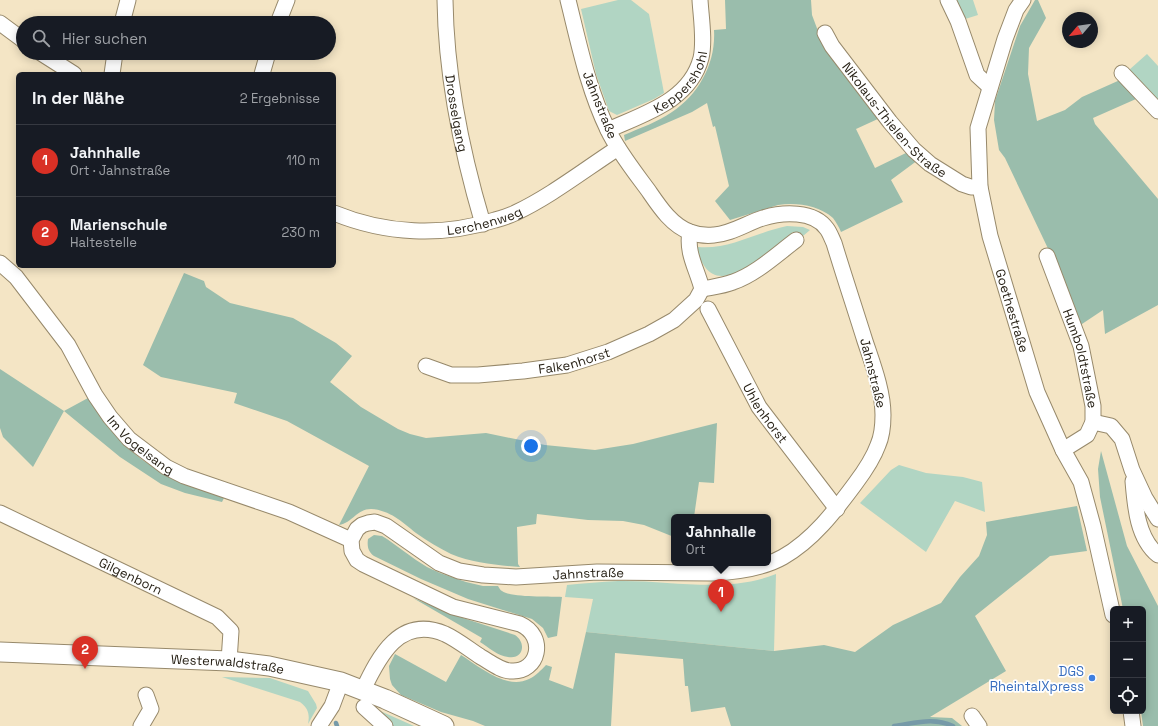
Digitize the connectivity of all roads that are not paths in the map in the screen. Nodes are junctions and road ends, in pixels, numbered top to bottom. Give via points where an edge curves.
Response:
1 (128, 0) edge
2 (287, 0) edge
3 (445, 0) edge
4 (568, 0) edge
5 (700, 0) edge
6 (948, 0) edge
7 (1023, 0) edge
8 (124, 16) edge
9 (281, 16) edge
10 (0, 23) edge
11 (825, 33) dead end
12 (16, 35) edge
13 (52, 60) edge
14 (114, 60) edge
15 (266, 60) edge
16 (71, 72) edge
17 (112, 72) edge
18 (263, 72) edge
19 (1122, 73) dead end
20 (990, 87) junction
21 (1158, 111) edge
22 (608, 130) junction
23 (618, 148) junction
24 (980, 187) junction
25 (336, 214) edge
26 (483, 224) junction
27 (690, 232) junction
28 (796, 240) dead end
29 (1047, 256) dead end
30 (0, 263) edge
31 (702, 289) junction
32 (708, 309) dead end
33 (426, 366) dead end
34 (1093, 422) junction
35 (1063, 450) junction
36 (1132, 470) junction
37 (837, 509) junction
38 (0, 513) edge
39 (1158, 519) edge
40 (351, 540) junction
41 (1158, 555) edge
42 (771, 562) edge
43 (758, 566) edge
44 (1111, 606) edge
45 (0, 652) edge
46 (229, 661) junction
47 (341, 682) junction
48 (146, 695) dead end
49 (363, 698) junction
50 (1131, 714) edge
51 (440, 725) edge
52 (141, 726) edge
53 (319, 726) edge
54 (385, 726) edge
55 (1133, 726) edge

1 - 8 street
2 - 9 street
3 - 26 street, Drosselgang via 452,89 462,147
4 - 22 street, Jahnstraße via 585,69
5 - 22 street, Keppershohl via 701,57 687,85 662,106
6 - 20 street via 977,75
7 - 20 street, Goethestraße via 1016,10
10 - 12 street
11 - 24 street, Nikolaus-Thielen-Straße via 837,53 914,150 930,164 962,184
13 - 16 street
14 - 17 street
15 - 18 street
19 - 21 street
20 - 24 street, Goethestraße via 978,128
22 - 23 street, Jahnstraße
23 - 26 street, Lerchenweg via 536,202 513,214
23 - 27 street, Jahnstraße via 667,215
24 - 35 street, Goethestraße via 990,236 1028,367
25 - 26 street, Lerchenweg via 368,224 419,231 460,229
27 - 31 street via 689,251 699,274
27 - 37 street, Jahnstraße via 716,235 762,218 790,214 812,218 828,230 872,364 883,414 879,444 868,466
28 - 31 street via 741,279
29 - 34 street, Humboldtstraße via 1081,346 1093,406
30 - 40 street, Im Vogelsang via 16,277 64,339 94,395 135,444 166,467 184,476 289,512
31 - 33 street, Falkenhorst via 696,300 674,320 608,352 567,365 478,375 451,375
32 - 37 street, Uhlenhorst via 759,407
34 - 35 street, Humboldtstraße via 1087,435
34 - 36 street via 1111,426 1122,439
35 - 44 street, Goethestraße via 1081,482
36 - 39 street
36 - 41 street via 1135,502 1142,533
37 - 42 street, Jahnstraße via 795,549
38 - 46 street, Gilgenborn via 217,617 231,631
40 - 43 street, Jahnstraße via 362,525 381,524 439,563 459,571 483,575 516,577 597,572 712,573
40 - 49 street via 352,551 363,564 453,607 520,624 530,630 537,645 535,658 530,664 523,669 510,671 499,667 446,634 418,628 403,634 391,644 374,666
45 - 46 main road, Westerwaldstraße
46 - 47 main road, Westerwaldstraße via 269,666
47 - 49 main road, Westerwaldstraße
47 - 53 street via 332,706
48 - 52 street via 151,709
49 - 51 main road, Westerwaldstraße
49 - 54 street
50 - 55 street

